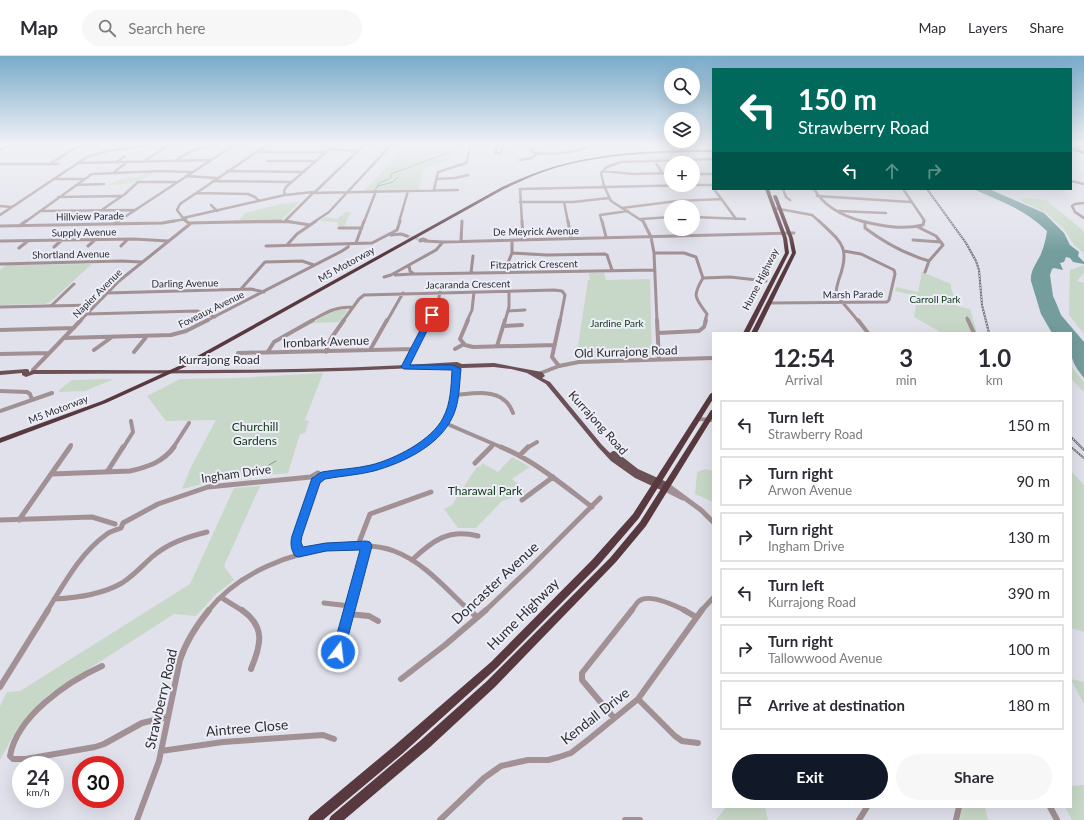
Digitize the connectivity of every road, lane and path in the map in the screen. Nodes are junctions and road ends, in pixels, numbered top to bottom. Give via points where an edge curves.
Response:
1 (51, 181) edge
2 (82, 181) edge
3 (212, 181) joint
4 (327, 181) edge
5 (358, 181) edge
6 (436, 181) edge
7 (511, 181) edge
8 (518, 181) edge
9 (603, 181) edge
10 (1072, 181) edge
11 (176, 182) joint
12 (291, 182) joint
13 (104, 184) dead end
14 (1084, 184) edge
15 (76, 185) junction
16 (700, 185) edge
17 (664, 186) edge
18 (712, 186) edge
19 (605, 187) junction
20 (434, 190) junction
21 (458, 190) dead end
22 (716, 190) edge
23 (767, 190) edge
24 (772, 190) edge
25 (783, 190) edge
26 (814, 190) edge
27 (904, 190) edge
28 (408, 191) junction
29 (347, 192) junction
30 (376, 192) junction
31 (195, 193) junction
32 (314, 193) junction
33 (285, 195) junction
34 (122, 196) junction
35 (817, 196) junction
36 (58, 197) junction
37 (610, 198) junction
38 (722, 199) junction
39 (790, 200) dead end
40 (259, 201) junction
41 (520, 202) junction
42 (564, 202) junction
43 (911, 202) junction
44 (1084, 203) edge
45 (211, 205) dead end
46 (0, 206) edge
47 (11, 207) junction
48 (622, 208) junction
49 (776, 208) junction
50 (103, 210) junction
51 (135, 210) junction
52 (40, 211) junction
53 (217, 211) junction
54 (628, 211) junction
55 (837, 211) junction
56 (886, 213) dead end
57 (0, 215) edge
58 (700, 217) edge
59 (664, 218) edge
60 (745, 218) dead end
61 (1084, 218) edge
62 (183, 219) junction
63 (736, 219) junction
64 (641, 220) junction
65 (284, 221) junction
66 (462, 221) dead end
67 (190, 223) junction
68 (865, 223) junction
69 (114, 224) junction
70 (310, 225) junction
71 (0, 226) edge
72 (19, 226) junction
73 (918, 227) junction
74 (339, 228) dead end
75 (362, 228) junction
76 (396, 231) junction
77 (789, 233) junction
78 (401, 234) junction
79 (390, 235) junction
80 (407, 236) tunnel mouth
81 (650, 236) junction
82 (606, 237) junction
83 (571, 238) junction
84 (128, 239) junction
85 (523, 239) junction
86 (62, 240) junction
87 (95, 240) junction
88 (419, 240) tunnel mouth
89 (512, 240) junction
90 (913, 240) dead end
91 (0, 241) edge
92 (28, 241) junction
93 (461, 241) junction
94 (168, 242) junction
95 (443, 242) junction
96 (941, 242) junction
97 (356, 243) junction
98 (349, 244) junction
99 (287, 245) junction
100 (88, 246) dead end
101 (120, 246) dead end
102 (266, 246) dead end
103 (54, 247) dead end
104 (20, 248) dead end
105 (844, 251) junction
106 (512, 253) junction
107 (654, 253) junction
108 (473, 256) dead end
109 (929, 261) junction
110 (142, 262) junction
111 (0, 264) edge
112 (5, 264) junction
113 (314, 265) junction
114 (408, 266) junction
115 (0, 267) edge
116 (612, 270) junction
117 (655, 270) junction
118 (508, 272) junction
119 (925, 272) dead end
120 (471, 273) junction
121 (414, 274) junction
122 (391, 275) junction
123 (384, 277) dead end
124 (703, 278) junction
125 (766, 281) dead end
126 (74, 284) dead end
127 (241, 289) junction
128 (509, 291) junction
129 (264, 292) junction
130 (440, 292) junction
131 (474, 292) junction
132 (107, 293) junction
133 (403, 293) junction
134 (355, 295) dead end
135 (361, 297) junction
136 (771, 300) junction
137 (844, 302) junction
138 (95, 305) junction
139 (51, 306) junction
140 (0, 307) edge
141 (353, 307) junction
142 (525, 310) dead end
143 (508, 311) junction
144 (87, 314) junction
145 (215, 317) junction
146 (967, 318) dead end
147 (522, 325) dead end
148 (503, 326) junction
149 (74, 328) junction
150 (0, 330) edge
151 (747, 332) edge
152 (755, 332) edge
153 (867, 332) edge
154 (974, 332) edge
155 (658, 333) junction
156 (147, 336) junction
157 (113, 337) junction
158 (64, 338) junction
159 (464, 344) junction
160 (555, 345) junction
161 (497, 346) junction
162 (414, 349) junction
163 (455, 349) dead end
164 (94, 350) dead end
165 (370, 350) junction
166 (134, 352) dead end
167 (326, 352) junction
168 (49, 353) junction
169 (238, 353) dead end
170 (267, 353) junction
171 (0, 354) edge
172 (712, 358) edge
173 (658, 360) junction
174 (559, 366) junction
175 (404, 367) junction
176 (456, 367) junction
177 (33, 371) junction
178 (0, 373) edge
179 (538, 375) junction
180 (0, 392) edge
181 (52, 393) dead end
182 (454, 395) junction
183 (712, 396) edge
184 (32, 400) junction
185 (0, 411) edge
186 (513, 413) dead end
187 (698, 419) junction
188 (711, 419) edge
189 (131, 421) dead end
190 (189, 423) dead end
191 (445, 423) junction
192 (0, 436) edge
193 (0, 441) edge
194 (537, 442) dead end
195 (493, 445) junction
196 (71, 446) dead end
197 (520, 455) junction
198 (475, 463) dead end
199 (107, 472) junction
200 (52, 474) junction
201 (554, 476) junction
202 (314, 479) junction
203 (661, 485) junction
204 (431, 492) dead end
205 (600, 498) dead end
206 (522, 500) dead end
207 (592, 507) junction
208 (0, 520) edge
209 (19, 520) junction
210 (712, 521) edge
211 (123, 523) junction
212 (115, 524) junction
213 (112, 531) junction
214 (207, 532) dead end
215 (478, 536) dead end
216 (358, 545) junction
217 (366, 546) junction
218 (299, 553) junction
219 (412, 560) junction
220 (222, 598) junction
221 (54, 599) junction
222 (712, 599) edge
223 (324, 603) dead end
224 (350, 606) junction
225 (348, 614) junction
226 (477, 617) junction
227 (696, 617) junction
228 (378, 621) dead end
229 (329, 660) dead end
230 (102, 666) dead end
231 (251, 669) dead end
232 (401, 679) dead end
233 (0, 687) edge
234 (638, 699) junction
235 (167, 717) junction
236 (614, 718) junction
237 (334, 739) dead end
238 (698, 743) dead end
239 (161, 752) junction
240 (866, 808) edge
241 (959, 808) edge
242 (1051, 808) edge
243 (137, 820) edge
244 (314, 820) edge
245 (335, 820) edge
246 (440, 820) edge
247 (625, 820) edge
248 (640, 820) edge
249 (859, 820) edge
250 (956, 820) edge
251 (1057, 820) edge

1 - 47 street
2 - 15 street
3 - 12 street
3 - 31 street
4 - 32 street
5 - 29 street
6 - 20 street
7 - 192 highway, M5 Motorway via 176,364 107,396
8 - 193 highway, M5 Motorway via 183,366 104,402
9 - 19 street
10 - 14 street
11 - 34 street via 140,181
11 - 51 street
12 - 33 street via 284,189
13 - 15 street
15 - 36 street
16 - 18 street
17 - 19 street
19 - 37 street
19 - 41 street via 520,189
20 - 21 street, Hillview Parade
20 - 28 street, Hillview Parade
22 - 38 street
23 - 49 highway, Hume Highway
24 - 49 highway, Hume Highway
25 - 39 street
26 - 35 street
27 - 43 street
28 - 30 street, Hillview Parade
28 - 76 street
29 - 30 street, Hillview Parade
29 - 32 street, Hillview Parade
29 - 70 street via 329,212
30 - 75 street
31 - 40 street via 248,194
31 - 62 street via 177,208
32 - 33 street, Hillview Parade
32 - 65 street
33 - 40 street, Hillview Parade
34 - 36 street
34 - 50 street
35 - 43 street
35 - 55 street
36 - 52 street
37 - 42 street
37 - 48 street
38 - 48 street via 677,201
38 - 63 street
40 - 53 street, Hillview Parade
41 - 42 street
41 - 85 street
42 - 83 street
43 - 73 street via 924,220 924,224
44 - 61 street via 1072,206 1075,212
45 - 53 street
46 - 47 street
47 - 57 street
48 - 54 street
49 - 77 highway, Hume Highway
49 - 105 street via 812,215 837,237
50 - 51 street
50 - 52 street
51 - 69 street
52 - 72 street
53 - 62 street, Hillview Parade
54 - 64 street
54 - 82 street via 600,215
55 - 56 street
55 - 68 street
58 - 63 street
59 - 64 street
60 - 63 street
62 - 67 street
62 - 69 street, Hillview Parade via 162,223
64 - 81 street
65 - 67 street
65 - 70 street
66 - 93 street
67 - 94 street, Napier Avenue
68 - 73 street
68 - 109 street via 865,228 889,246
69 - 72 street, Hillview Parade
70 - 99 street
71 - 72 street, Hillview Parade
73 - 96 street via 936,236
74 - 75 street
75 - 97 street
76 - 78 street via 403,231
76 - 79 street
77 - 81 street, De Meyrick Avenue
77 - 136 highway, Hume Highway via 794,246 793,256
77 - 151 highway, Hume Highway via 787,253
78 - 79 street
78 - 80 street
79 - 97 street via 374,243
81 - 82 street, De Meyrick Avenue
81 - 107 street
82 - 83 street, De Meyrick Avenue
83 - 85 street, De Meyrick Avenue
84 - 87 street, Supply Avenue
84 - 94 street, Supply Avenue
84 - 101 street
85 - 89 street, De Meyrick Avenue
86 - 87 street, Supply Avenue
86 - 92 street, Supply Avenue
86 - 103 street
87 - 100 street
88 - 95 street, De Meyrick Avenue
89 - 93 street, De Meyrick Avenue
89 - 106 street
90 - 96 street
91 - 92 street, Supply Avenue
92 - 104 street
93 - 95 street, De Meyrick Avenue
94 - 110 street, Napier Avenue
95 - 114 street, Fitzpatrick Crescent via 436,250
96 - 109 street via 943,247
97 - 98 street
98 - 99 street
98 - 113 street, Foveaux Avenue via 342,251
99 - 102 street
105 - 137 street via 844,266 836,291
105 - 137 street, Marsh Parade via 861,254 891,268 895,274 887,302
106 - 116 street via 605,254
106 - 118 street
107 - 117 street
107 - 124 street via 692,255 697,259
108 - 120 street
109 - 119 street
110 - 112 street, Shortland Avenue
110 - 132 street, Napier Avenue
111 - 112 street, Shortland Avenue
112 - 115 street
113 - 127 street via 302,262 265,262
113 - 129 street, Foveaux Avenue
114 - 121 street
114 - 122 street, Fitzpatrick Crescent
116 - 117 street, Fitzpatrick Crescent
116 - 118 street, Fitzpatrick Crescent
117 - 155 street
118 - 120 street, Fitzpatrick Crescent
120 - 121 street, Fitzpatrick Crescent
121 - 122 street, Fitzpatrick Crescent
122 - 123 street, Fitzpatrick Crescent
124 - 125 street via 730,277
124 - 155 street via 696,290 698,300 707,314 703,328 692,332
126 - 139 street
127 - 129 street, Darling Avenue
127 - 132 street, Darling Avenue
128 - 131 street, Jacaranda Crescent
128 - 143 street
128 - 160 street, Jacaranda Crescent via 554,290 564,293
129 - 145 street, Foveaux Avenue
130 - 131 street, Jacaranda Crescent
130 - 133 street, Jacaranda Crescent
130 - 162 street via 438,303
131 - 159 street via 472,310 460,339
132 - 138 street, Napier Avenue
133 - 135 street, Jacaranda Crescent
133 - 165 street
134 - 135 street
135 - 141 street
136 - 137 street, Marsh Parade
136 - 152 highway, Hume Highway
137 - 153 street
138 - 139 street
138 - 144 street, Napier Avenue
139 - 140 street
141 - 167 street via 330,340
141 - 170 street via 332,309 274,342
142 - 143 street
143 - 148 street
144 - 145 street via 197,311
144 - 149 street, Napier Avenue
145 - 156 street, Foveaux Avenue via 177,334
146 - 154 street
147 - 148 street
148 - 161 street
149 - 150 street
149 - 158 street, Napier Avenue
155 - 173 street
156 - 157 street, Foveaux Avenue
156 - 166 street
157 - 158 street, Foveaux Avenue
157 - 164 street
158 - 168 street, Napier Avenue
159 - 161 street via 473,347
159 - 163 street
160 - 161 street
160 - 174 street, Jacaranda Crescent via 552,358
162 - 165 street, Ironbark Avenue
162 - 175 street
165 - 167 street, Ironbark Avenue
167 - 170 street, Ironbark Avenue
168 - 171 street
168 - 177 street, Napier Avenue
169 - 170 street, Ironbark Avenue
172 - 173 street, Old Kurrajong Road
173 - 174 street, Old Kurrajong Road via 579,362
174 - 179 street, Old Kurrajong Road
175 - 176 main road, Kurrajong Road
175 - 177 main road, Kurrajong Road
176 - 179 main road, Kurrajong Road via 494,365
176 - 182 street
177 - 178 main road, Kurrajong Road via 26,375 25,372
179 - 203 main road, Kurrajong Road via 558,388 616,456
180 - 184 street via 27,392
181 - 184 street
182 - 186 street via 488,394 502,398
182 - 191 street via 451,411
183 - 187 highway, Hume Highway
184 - 185 street
187 - 188 street
187 - 203 highway, Hume Highway
188 - 203 highway, Hume Highway
189 - 199 street via 133,432
190 - 199 street via 175,447 161,460 136,470
191 - 195 street
191 - 202 street via 421,446 390,462 364,470
194 - 197 street
195 - 197 street
195 - 198 street
196 - 200 street
197 - 201 street
199 - 200 street
200 - 209 street
201 - 206 street
201 - 207 street
202 - 211 street, Ingham Drive via 293,478 208,487 158,504
202 - 218 street via 297,536
203 - 210 street via 686,499
203 - 244 highway, Hume Highway via 605,552 494,665
203 - 245 highway, Hume Highway via 643,524 566,609 491,684
204 - 216 street via 370,514
205 - 207 street, Doncaster Avenue
207 - 226 street, Doncaster Avenue
208 - 209 street
209 - 212 street via 92,517
211 - 212 street
211 - 213 street via 121,528
212 - 213 street via 111,527
213 - 221 street via 78,563
214 - 221 street via 171,544 130,577 111,588 82,597
215 - 219 street via 468,532 454,533 424,548
216 - 217 street, Strawberry Road
216 - 218 street, Strawberry Road via 326,547
217 - 219 street, Strawberry Road via 387,549
217 - 224 street
218 - 220 street, Strawberry Road via 252,575
219 - 226 street, Strawberry Road
220 - 231 street via 247,612 256,623 259,644
220 - 235 street, Strawberry Road via 202,617 184,649
221 - 233 street
222 - 227 street, Kendall Drive
223 - 224 street via 332,606
224 - 225 street
225 - 228 street via 369,616
225 - 229 street via 338,652
226 - 232 street, Doncaster Avenue
227 - 234 street, Kendall Drive
227 - 236 street via 685,610 646,598 640,600 581,677
230 - 235 street via 75,680 43,705 17,735 10,751 12,759 26,759 95,747 142,723
234 - 236 street, Kendall Drive
234 - 238 street via 675,736 682,741
235 - 239 street, Strawberry Road
236 - 246 street, Kendall Drive via 570,753 548,760 511,763 492,772
237 - 239 street, Aintree Close via 323,735 223,742
239 - 243 street, Strawberry Road
240 - 249 street
241 - 250 street
242 - 251 street
247 - 248 street

